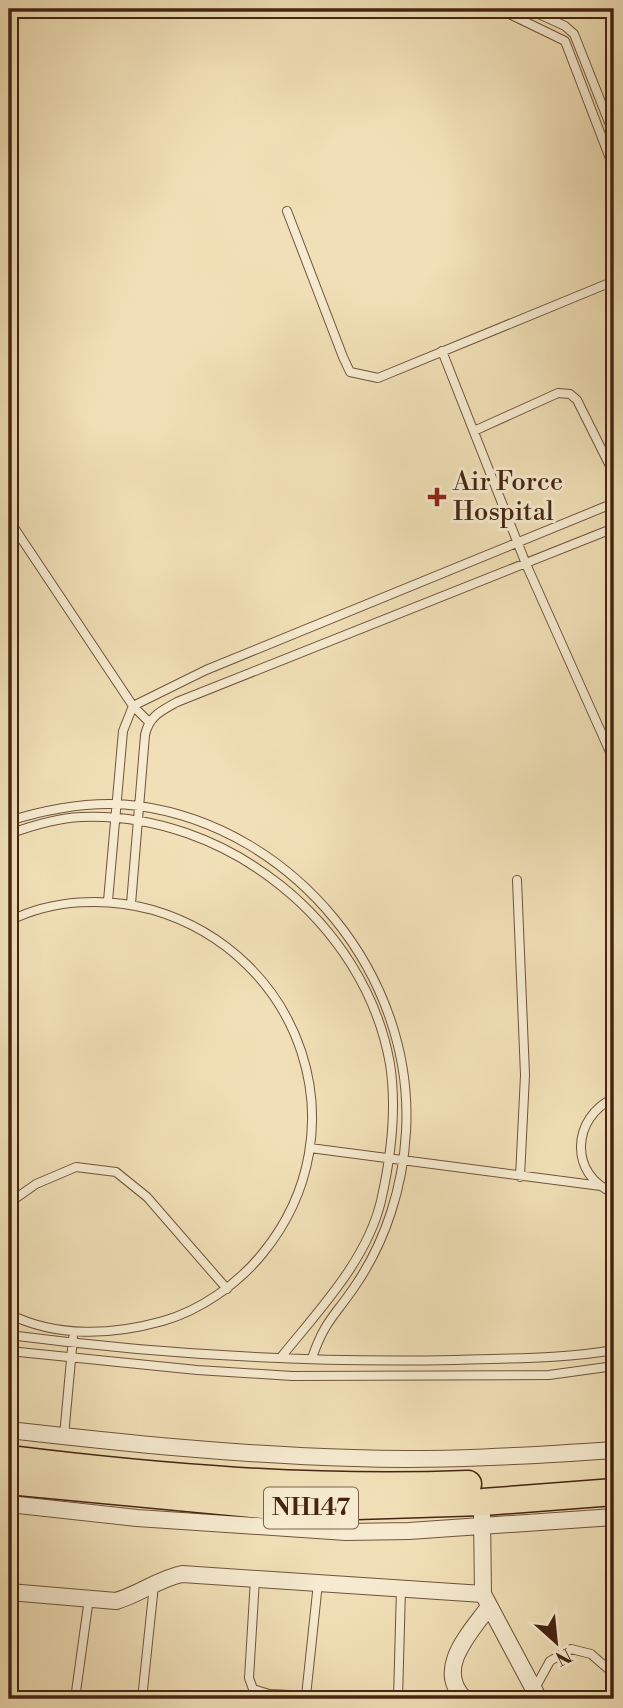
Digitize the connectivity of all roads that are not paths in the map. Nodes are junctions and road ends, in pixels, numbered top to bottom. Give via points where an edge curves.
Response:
1 (499, 9) edge
2 (528, 9) edge
3 (614, 135) edge
4 (614, 169) edge
5 (288, 211) dead end
6 (614, 281) edge
7 (442, 351) junction
8 (474, 430) junction
9 (614, 474) edge
10 (614, 503) edge
11 (9, 520) edge
12 (614, 528) edge
13 (518, 544) junction
14 (526, 564) junction
15 (133, 706) junction
16 (148, 721) junction
17 (614, 761) edge
18 (117, 805) junction
19 (140, 806) junction
20 (117, 820) junction
21 (9, 821) edge
22 (139, 823) junction
23 (9, 834) edge
24 (517, 880) dead end
25 (108, 901) junction
26 (131, 904) junction
27 (9, 921) edge
28 (614, 1098) edge
29 (310, 1149) junction
30 (388, 1158) junction
31 (402, 1161) junction
32 (520, 1177) junction
33 (601, 1186) junction
34 (614, 1193) edge
35 (9, 1203) edge
36 (227, 1289) junction
37 (9, 1314) edge
38 (74, 1332) junction
39 (9, 1335) edge
40 (72, 1343) junction
41 (614, 1350) edge
42 (9, 1351) edge
43 (282, 1356) junction
44 (71, 1357) junction
45 (313, 1358) junction
46 (614, 1366) edge
47 (9, 1430) edge
48 (64, 1436) junction
49 (614, 1450) edge
50 (9, 1460) edge
51 (9, 1481) edge
52 (612, 1503) edge
53 (9, 1504) edge
54 (482, 1514) junction
55 (255, 1579) junction
56 (154, 1582) junction
57 (318, 1583) junction
58 (401, 1588) junction
59 (9, 1592) edge
60 (89, 1598) junction
61 (485, 1601) junction
62 (614, 1674) edge
63 (537, 1695) edge
64 (306, 1696) junction
65 (75, 1699) edge
66 (142, 1699) edge
67 (374, 1699) edge
68 (398, 1699) edge
69 (466, 1699) edge

1 - 4 lane via 565,41
2 - 3 lane via 574,34
5 - 7 lane via 351,372 378,377
6 - 7 lane
7 - 8 lane
8 - 9 lane via 558,393 570,394
8 - 13 lane
10 - 13 lane
11 - 15 lane
12 - 14 lane
13 - 14 lane
13 - 15 lane via 206,670
14 - 16 lane via 177,702
14 - 17 lane
15 - 16 lane
15 - 18 lane via 123,731
16 - 19 lane
18 - 19 lane
18 - 20 lane
18 - 21 lane via 78,804
19 - 22 lane
19 - 31 lane via 230,834 260,852 326,907 348,935 386,1003 398,1041 406,1090
20 - 22 lane
20 - 23 lane via 78,817
20 - 25 lane
22 - 26 lane
22 - 30 lane via 223,848 262,870 325,927 348,957 366,990 390,1063 393,1130
24 - 32 lane via 525,1087
25 - 26 lane
25 - 27 lane via 63,904
26 - 29 lane via 197,927 232,949 271,989 298,1038 311,1092
28 - 33 lane via 590,1115 580,1145 588,1173
29 - 30 lane
29 - 36 lane via 303,1181 273,1241
30 - 31 lane
30 - 43 lane via 374,1224 359,1252
31 - 32 lane
31 - 45 lane via 389,1222 355,1287 321,1331
32 - 33 lane
33 - 34 lane
35 - 36 lane via 36,1184 76,1167 116,1172 147,1197
36 - 38 lane via 180,1316 128,1331
37 - 38 lane
38 - 40 lane
39 - 40 lane
40 - 43 lane via 139,1351
40 - 44 lane
41 - 45 lane via 541,1358 376,1362
42 - 44 lane
43 - 45 lane
44 - 46 lane via 292,1376 549,1375
44 - 48 lane
47 - 48 street
48 - 49 street via 355,1458 484,1458
50 - 52 highway, NH147 via 134,1474 327,1486 433,1486
51 - 54 highway, NH147 via 293,1508
52 - 54 highway, NH147
53 - 54 street via 334,1532 409,1531
54 - 61 street
55 - 56 street via 182,1574
55 - 57 street
55 - 64 lane via 250,1684 258,1691
56 - 60 street via 116,1601
56 - 66 lane
57 - 58 street
57 - 64 lane
58 - 61 street
58 - 68 lane
59 - 60 street
60 - 65 lane
61 - 63 street
61 - 69 street via 452,1668 452,1680
62 - 63 lane via 591,1654 571,1649 550,1661
64 - 67 lane

